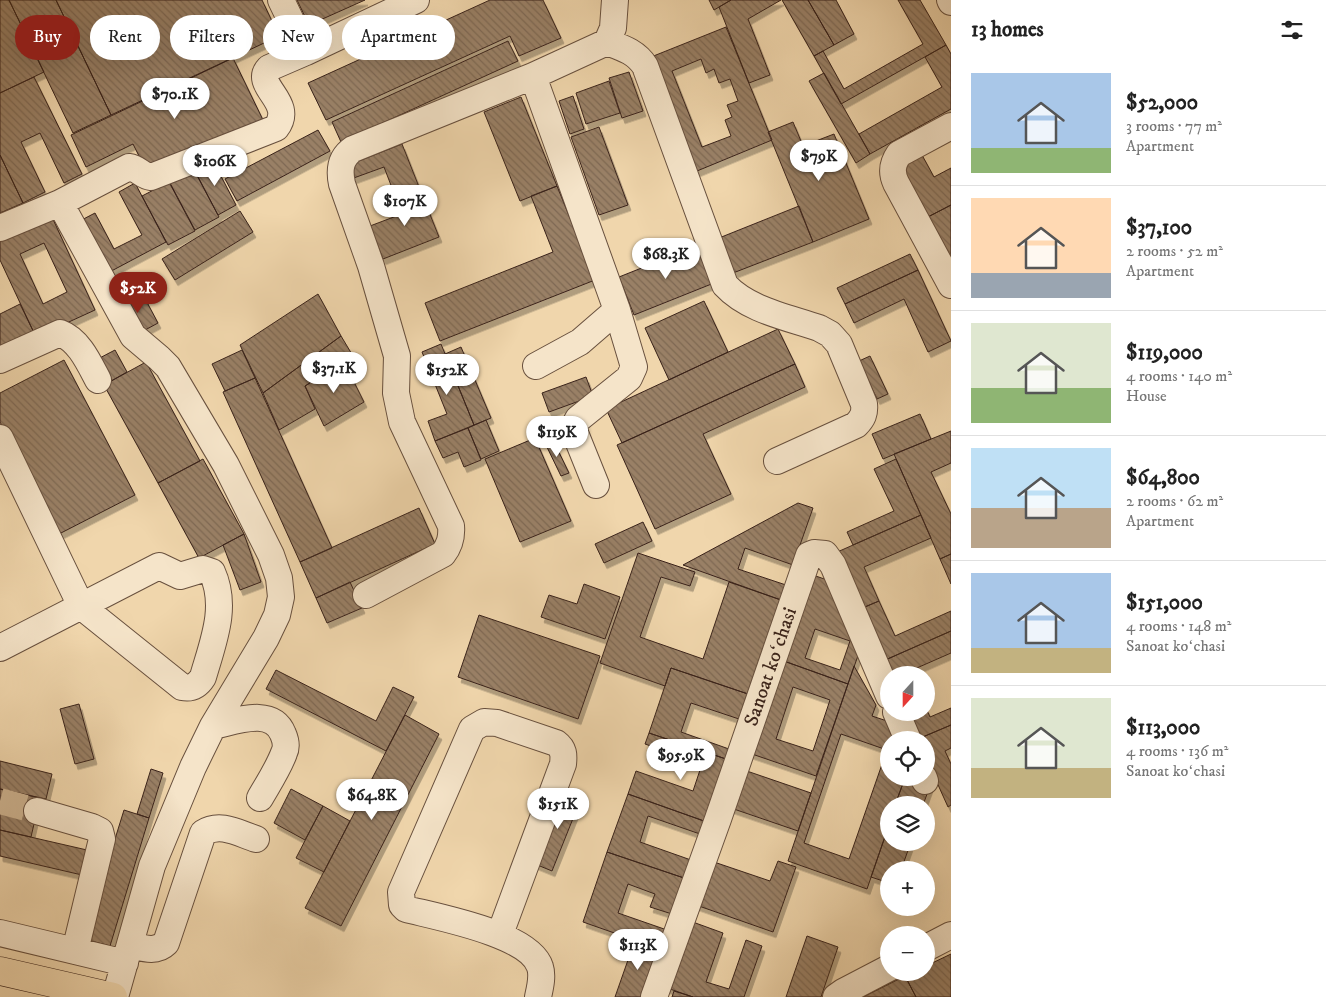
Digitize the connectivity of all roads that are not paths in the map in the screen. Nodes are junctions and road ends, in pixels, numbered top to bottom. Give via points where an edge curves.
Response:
1 (281, 0) edge
2 (416, 0) edge
3 (616, 0) edge
4 (288, 15) edge
5 (332, 40) edge
6 (607, 42) junction
7 (288, 60) edge
8 (533, 76) junction
9 (951, 126) edge
10 (60, 202) junction
11 (0, 228) edge
12 (951, 285) edge
13 (617, 310) junction
14 (0, 360) edge
15 (536, 366) dead end
16 (98, 380) dead end
17 (0, 438) edge
18 (777, 461) dead end
19 (596, 485) dead end
20 (366, 595) dead end
21 (81, 606) junction
22 (0, 648) edge
23 (880, 675) edge
24 (213, 726) junction
25 (260, 798) dead end
26 (37, 812) tunnel mouth
27 (256, 839) dead end
28 (0, 933) edge
29 (500, 934) junction
30 (951, 935) edge
31 (935, 943) edge
32 (74, 951) junction
33 (127, 954) junction
34 (0, 971) edge
35 (880, 973) edge
36 (114, 997) edge
37 (538, 997) edge
38 (654, 997) edge
39 (836, 997) edge

1 - 4 street
2 - 5 street
3 - 6 street
6 - 8 street
6 - 18 street via 632,52 646,66 725,285 748,304 830,334 839,344 864,404 862,419 856,425
7 - 10 street via 269,68 265,76 282,110 281,121 276,128 151,176 129,167
8 - 13 street
8 - 20 street via 353,149 341,165 342,184 371,266 397,356 396,393 402,422 451,526 452,536 444,554
9 - 12 street via 899,154 894,160 892,176
10 - 11 street
10 - 24 street via 133,336 168,367 202,423 267,546 279,578 281,597 277,615
13 - 15 street via 580,342
13 - 19 street via 634,367 632,373 578,419 573,428
14 - 16 street via 60,333 84,354
17 - 21 street
21 - 21 street via 182,687 199,684 218,624 219,598 212,572 203,569 180,576 159,566
21 - 22 street
23 - 38 street, Sanoat koʻchasi via 834,565 825,554 809,555
24 - 25 street via 254,717 272,721 282,731 286,741 285,752
24 - 33 street via 152,866
26 - 32 street via 100,831 102,839
27 - 33 street via 221,828 203,833 166,943 156,950
28 - 32 street
29 - 29 street via 406,909 400,899 472,728 484,722 498,723 556,743 564,756
29 - 37 street via 534,956 542,976
30 - 31 street
32 - 33 street
33 - 36 street
34 - 36 main road
35 - 39 street

